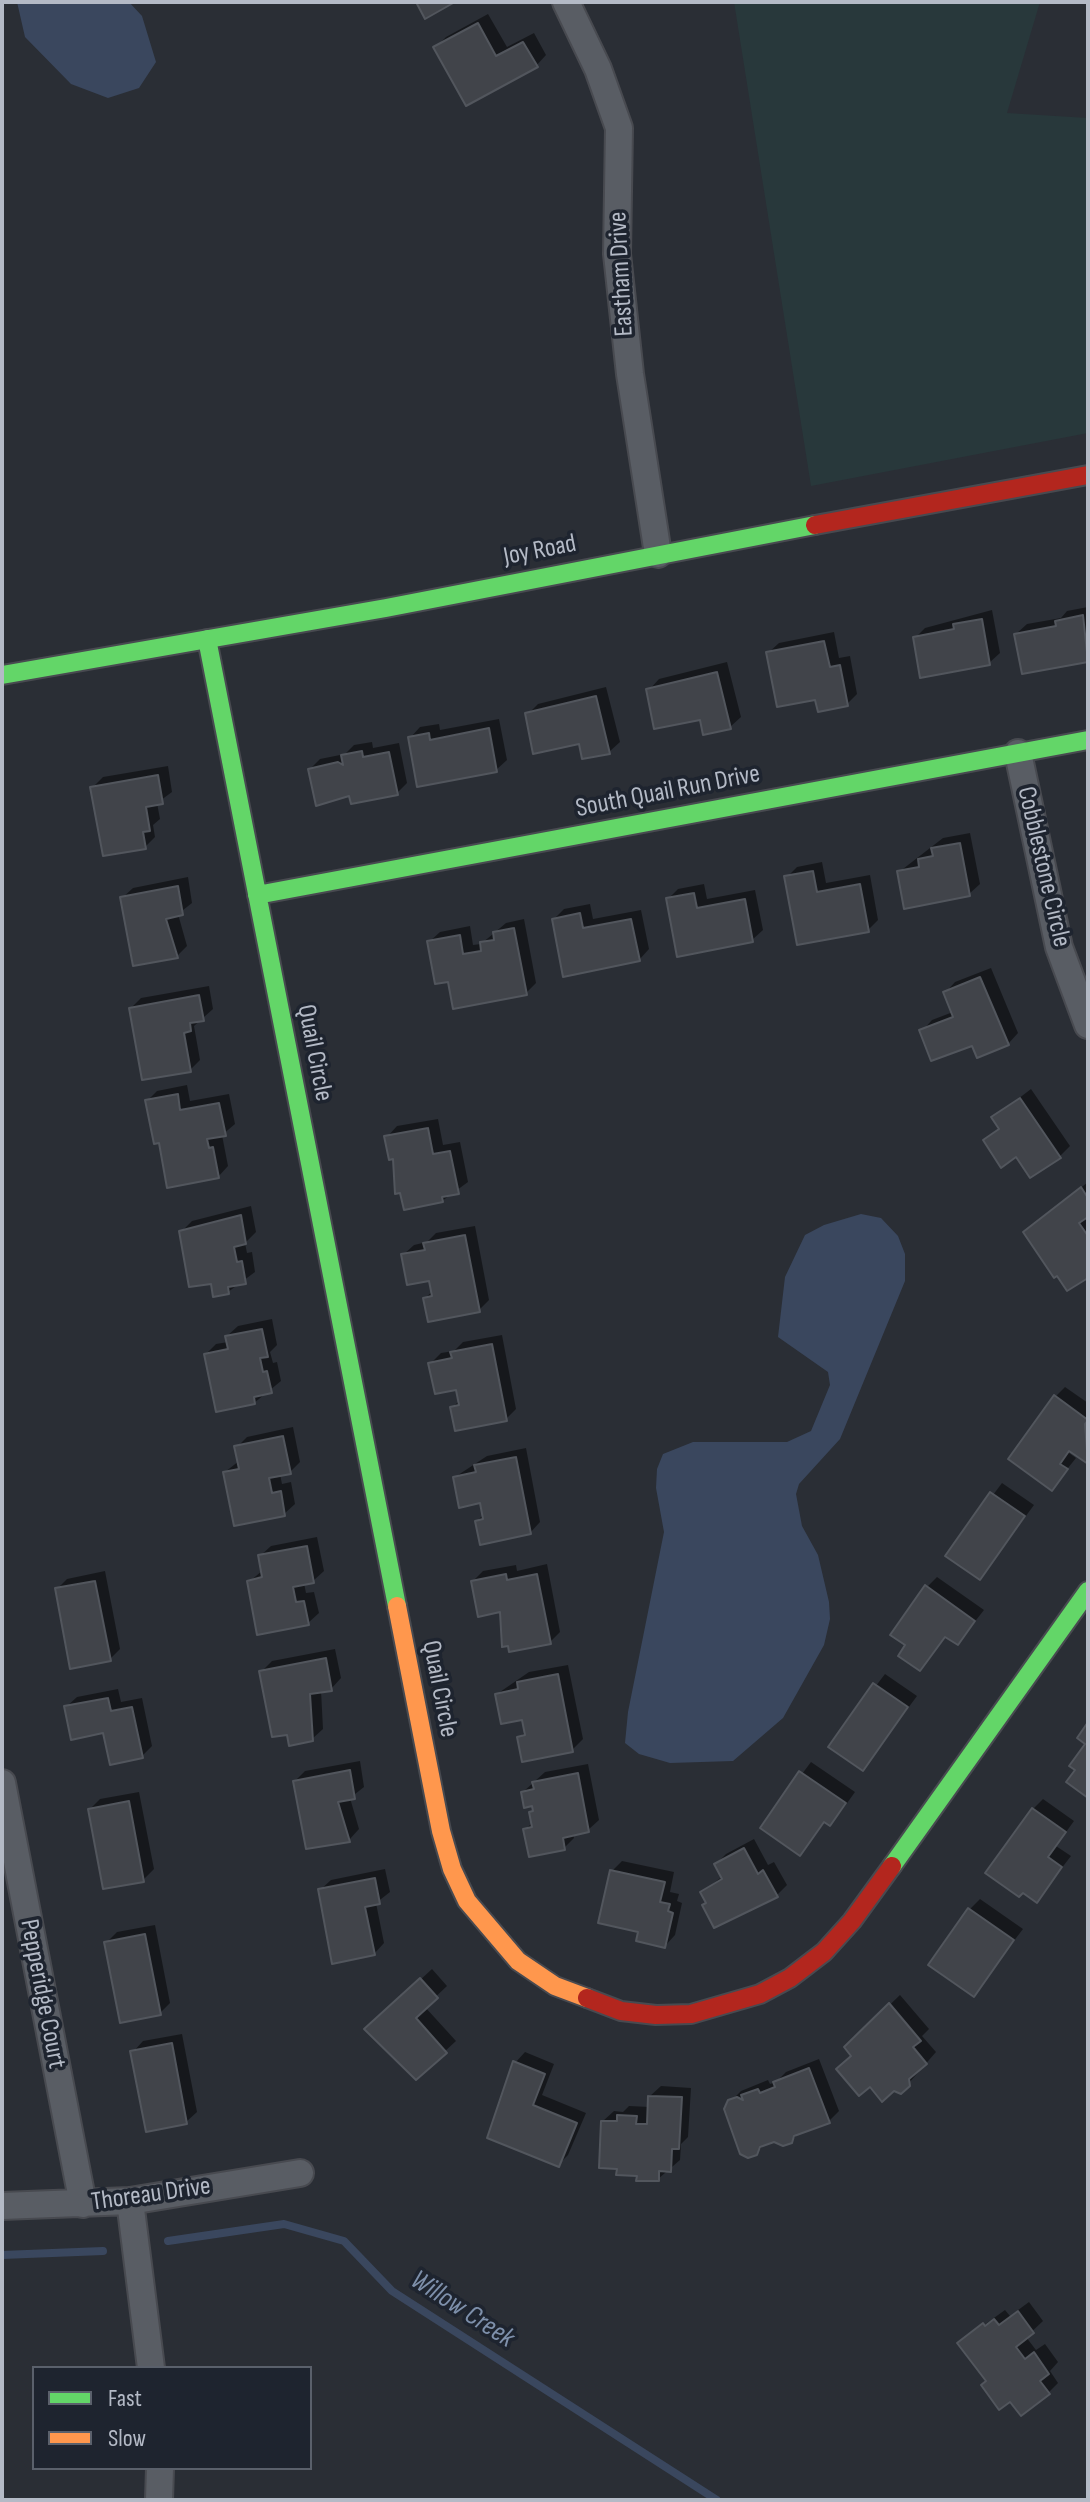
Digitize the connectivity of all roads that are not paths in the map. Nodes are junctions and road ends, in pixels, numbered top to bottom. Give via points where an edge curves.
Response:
1 (566, 2) edge
2 (1088, 475) edge
3 (658, 554) junction
4 (207, 639) junction
5 (2, 675) edge
6 (1088, 740) edge
7 (1018, 753) junction
8 (257, 895) junction
9 (1088, 1025) edge
10 (1085, 1602) edge
11 (2, 1783) edge
12 (300, 2173) dead end
13 (130, 2201) junction
14 (83, 2204) junction
15 (2, 2206) edge
16 (151, 2366) edge
17 (160, 2470) edge
18 (159, 2500) edge

1 - 3 street, Eastham Drive via 619,128 617,254
2 - 3 street, Joy Road
3 - 4 street, Joy Road
4 - 5 street, Joy Road
4 - 8 street, Quail Circle
6 - 7 street, South Quail Run Drive
7 - 8 street, South Quail Run Drive
7 - 9 street, Cobblestone Circle via 1059,947
8 - 10 street, Quail Circle via 441,1831 467,1901 518,1961 587,2001 656,2015 720,2008 790,1978 852,1921
11 - 14 street, Pepperidge Court
12 - 13 street, Thoreau Drive
13 - 14 street, Thoreau Drive
13 - 16 street
14 - 15 street, Thoreau Drive
17 - 18 street

